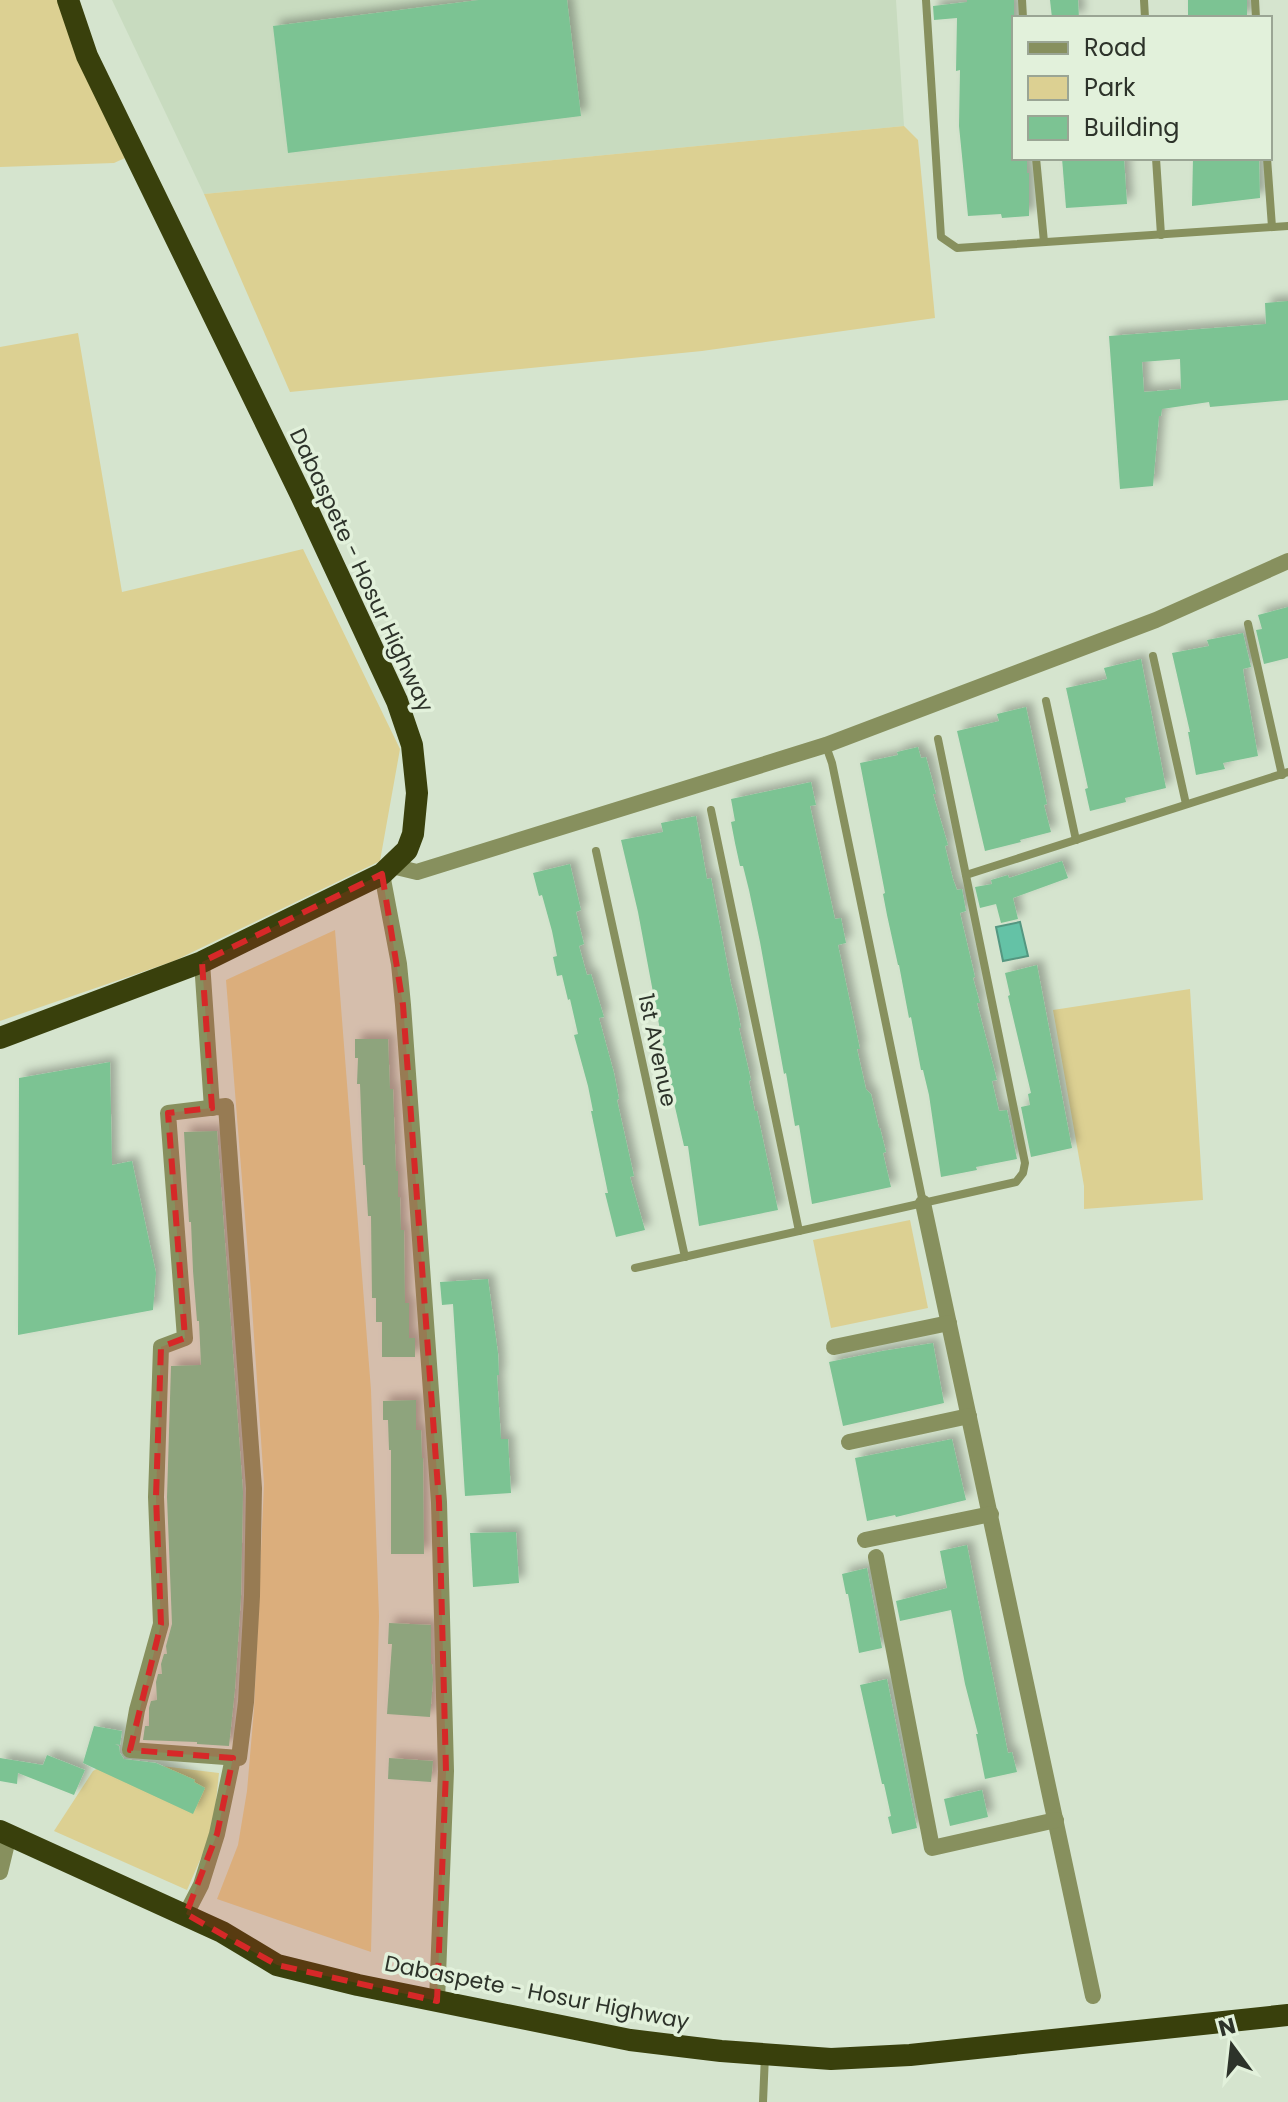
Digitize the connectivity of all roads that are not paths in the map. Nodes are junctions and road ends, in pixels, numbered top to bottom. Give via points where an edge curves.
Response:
1 (68, 0) edge
2 (926, 0) edge
3 (1036, 160) edge
4 (1156, 160) edge
5 (1267, 160) edge
6 (1288, 226) edge
7 (1272, 227) junction
8 (1161, 235) junction
9 (1044, 242) junction
10 (1288, 561) edge
11 (1248, 624) dead end
12 (1153, 656) dead end
13 (1046, 701) dead end
14 (938, 739) dead end
15 (826, 745) junction
16 (1285, 774) edge
17 (1186, 804) junction
18 (711, 810) dead end
19 (1076, 840) junction
20 (596, 851) dead end
21 (387, 870) junction
22 (966, 875) junction
23 (202, 962) junction
24 (0, 1038) edge
25 (212, 1108) junction
26 (923, 1203) junction
27 (799, 1231) junction
28 (685, 1257) junction
29 (635, 1268) dead end
30 (949, 1323) junction
31 (834, 1347) dead end
32 (969, 1416) junction
33 (849, 1442) dead end
34 (991, 1514) junction
35 (865, 1540) dead end
36 (876, 1557) dead end
37 (233, 1758) junction
38 (1056, 1820) junction
39 (4, 1833) edge
40 (0, 1872) edge
41 (186, 1914) junction
42 (1093, 1996) dead end
43 (437, 2001) junction
44 (1288, 2015) edge
45 (765, 2054) junction
46 (763, 2102) edge

1 - 21 highway, Dabaspete - Hosur Highway via 87,56 397,701 412,745 417,793 407,850
2 - 9 lane via 941,237 957,248
3 - 9 lane
4 - 8 lane
5 - 7 lane
6 - 7 lane
7 - 8 lane
8 - 9 lane
10 - 15 street via 1156,620
11 - 16 lane
12 - 17 lane
13 - 19 lane
14 - 22 lane
15 - 21 street via 417,872
15 - 26 lane
16 - 17 lane
17 - 19 lane
18 - 27 lane
19 - 22 lane
20 - 28 lane, 1st Avenue
21 - 23 highway
21 - 43 street via 401,991 439,1502 446,1771
22 - 26 lane via 1025,1163 1016,1182
23 - 24 highway
23 - 25 street
25 - 37 street via 226,1106 254,1488 246,1702 239,1758
25 - 37 street via 168,1113 185,1338 161,1347 156,1497 161,1624 130,1750
26 - 27 lane
26 - 30 street
27 - 28 lane
28 - 29 lane
30 - 31 street
30 - 32 street
32 - 33 street
32 - 34 street
34 - 35 street
34 - 38 street
36 - 38 street via 932,1848
37 - 41 street via 217,1834
38 - 42 street
39 - 40 street
39 - 41 highway, Dabaspete - Hosur Highway
41 - 43 highway, Dabaspete - Hosur Highway via 277,1965
43 - 45 highway, Dabaspete - Hosur Highway via 630,2040
44 - 45 highway, Dabaspete - Hosur Highway via 910,2055 831,2059
45 - 46 lane

